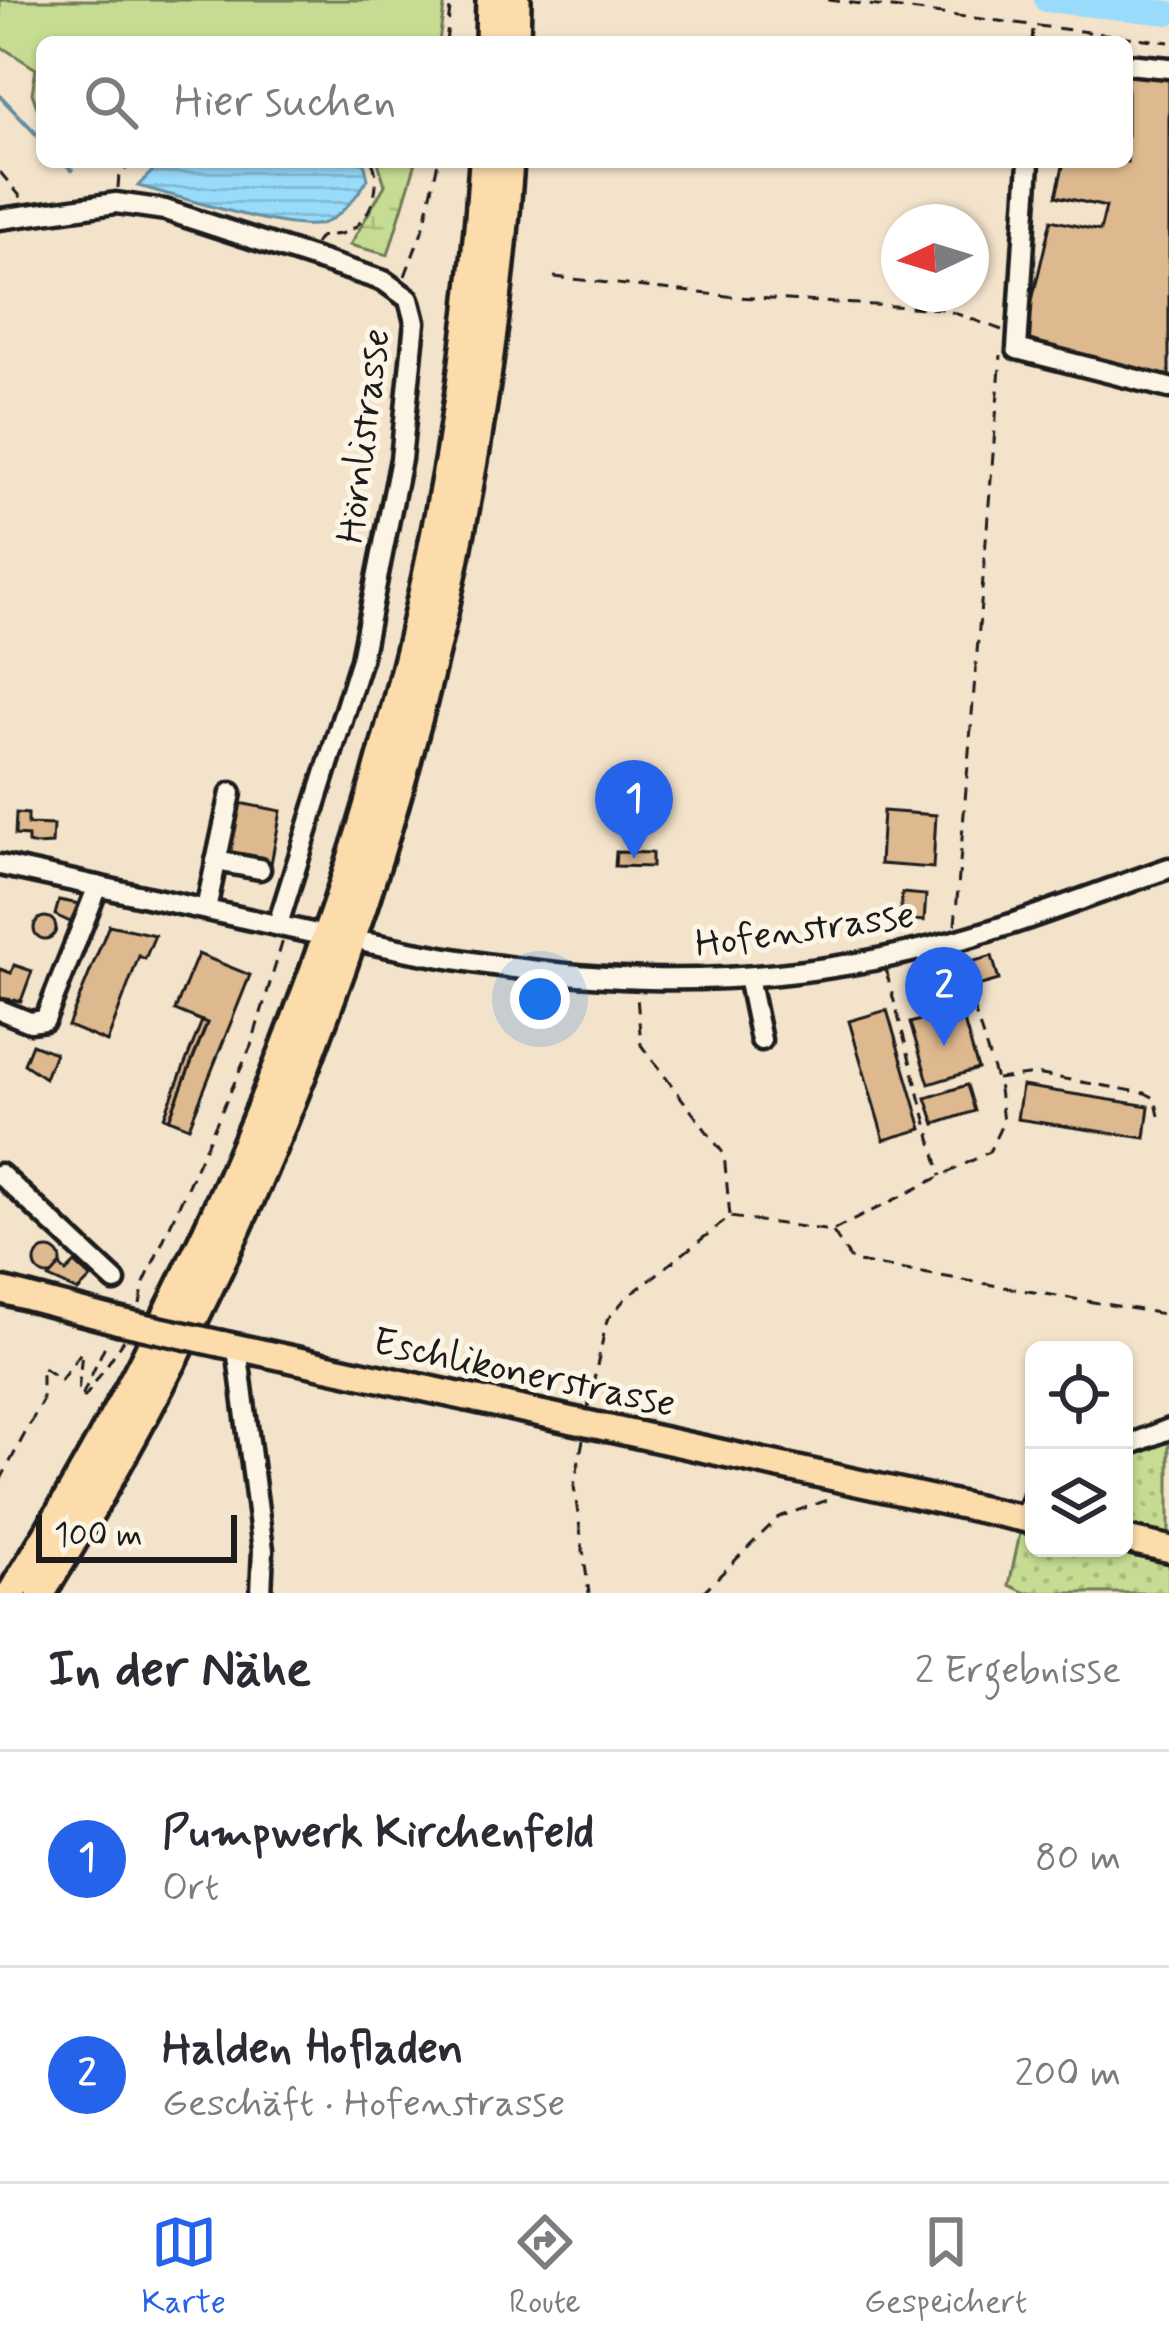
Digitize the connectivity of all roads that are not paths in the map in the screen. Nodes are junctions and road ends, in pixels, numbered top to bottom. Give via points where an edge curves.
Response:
1 (491, 0) edge
2 (516, 0) edge
3 (490, 36) edge
4 (515, 36) edge
5 (1133, 65) edge
6 (1169, 68) edge
7 (483, 168) edge
8 (508, 168) edge
9 (1029, 168) edge
10 (0, 219) edge
11 (1169, 388) edge
12 (231, 793) dead end
13 (216, 861) junction
14 (0, 865) edge
15 (1169, 868) edge
16 (260, 869) dead end
17 (98, 886) junction
18 (206, 909) junction
19 (282, 926) junction
20 (312, 933) dead end
21 (369, 943) dead end
22 (748, 977) junction
23 (0, 1010) edge
24 (761, 1040) dead end
25 (0, 1174) edge
26 (115, 1281) dead end
27 (0, 1291) edge
28 (230, 1346) junction
29 (1169, 1429) edge
30 (1133, 1443) edge
31 (1025, 1511) edge
32 (1133, 1541) edge
33 (1169, 1549) edge
34 (12, 1593) edge
35 (41, 1593) edge
36 (261, 1593) edge

1 - 3 highway
2 - 4 highway
5 - 6 street
7 - 34 highway via 465,357 435,536 395,715 332,924 190,1272
8 - 35 highway via 490,358 460,541 368,897 229,1249
9 - 11 street via 1017,349
10 - 19 street, Hörnlistrasse via 116,202 165,210 399,289 413,310 384,557
12 - 13 street
13 - 16 street
13 - 18 street
14 - 17 street
15 - 22 street, Hofenstrasse via 953,941
17 - 18 street
17 - 23 street via 45,1020
18 - 19 street
19 - 20 street
21 - 22 street, Hofenstrasse via 493,968 639,982
22 - 24 street
25 - 26 street
27 - 28 main road, Eschlikonerstrasse, bridge
28 - 31 main road, Eschlikonerstrasse via 862,1485
28 - 36 street via 262,1550
29 - 30 street
32 - 33 main road

